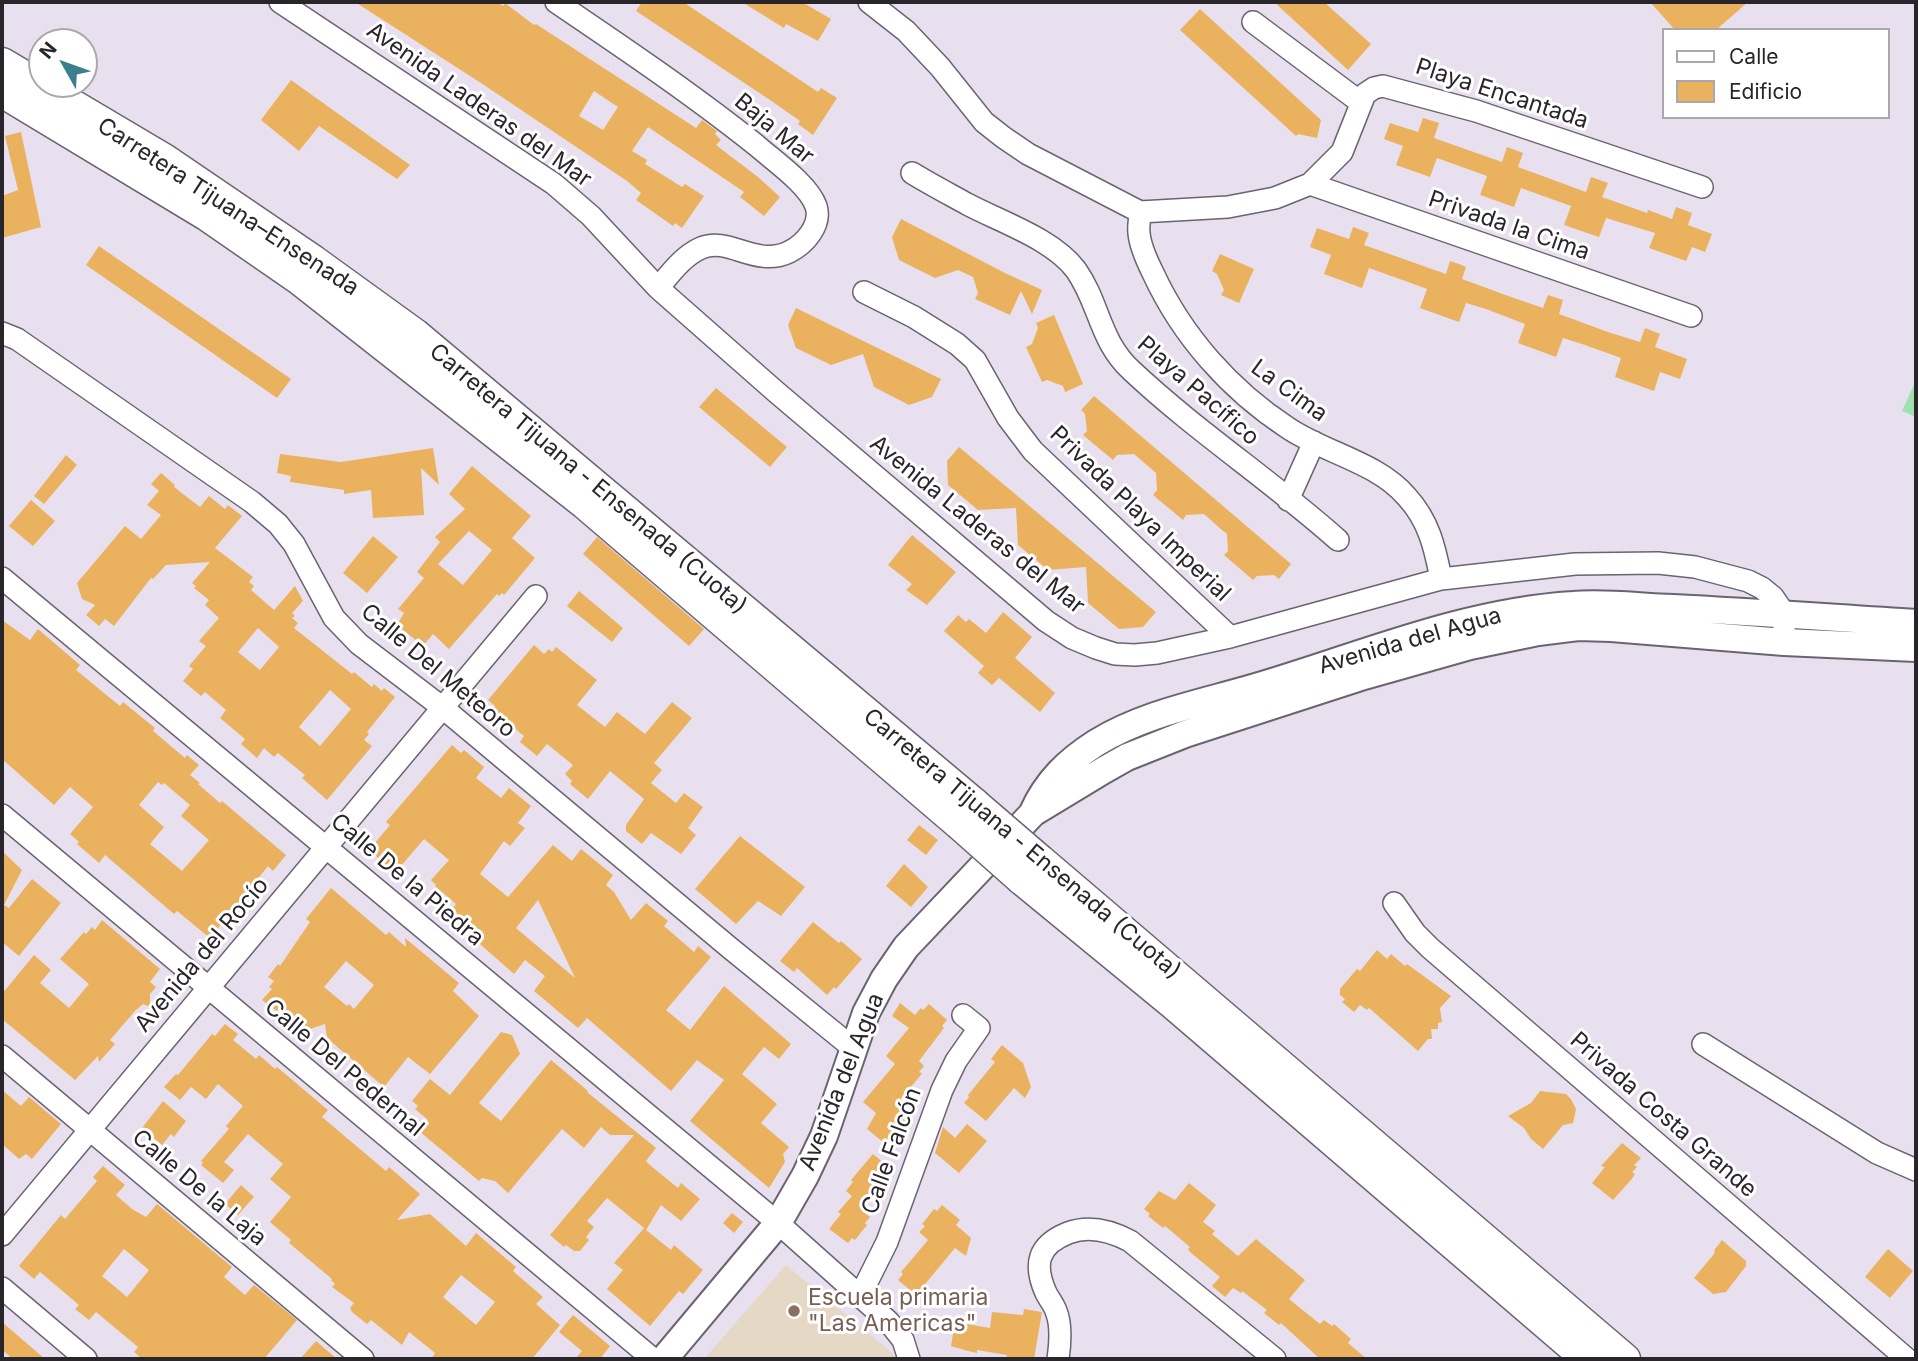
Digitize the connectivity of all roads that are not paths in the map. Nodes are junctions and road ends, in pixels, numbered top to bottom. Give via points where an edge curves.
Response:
1 (281, 2) edge
2 (556, 2) edge
3 (869, 2) edge
4 (1253, 22) dead end
5 (2, 63) edge
6 (2, 92) edge
7 (1360, 102) junction
8 (912, 173) dead end
9 (1310, 184) junction
10 (1702, 187) dead end
11 (1140, 212) junction
12 (658, 288) junction
13 (864, 292) dead end
14 (1691, 316) dead end
15 (2, 333) edge
16 (415, 334) joint
17 (1314, 442) junction
18 (1288, 500) junction
19 (1338, 540) dead end
20 (2, 578) edge
21 (1441, 579) junction
22 (536, 596) dead end
23 (1784, 613) junction
24 (1916, 623) edge
25 (1230, 637) junction
26 (1784, 642) junction
27 (1916, 648) edge
28 (443, 708) junction
29 (1033, 813) junction
30 (967, 814) junction
31 (2, 815) edge
32 (327, 847) junction
33 (1031, 869) junction
34 (1394, 903) dead end
35 (208, 989) junction
36 (971, 1021) dead end
37 (1703, 1044) dead end
38 (853, 1048) junction
39 (2, 1056) edge
40 (89, 1130) junction
41 (1916, 1170) edge
42 (778, 1223) junction
43 (2, 1235) edge
44 (2, 1288) edge
45 (860, 1296) junction
46 (86, 1359) edge
47 (363, 1359) edge
48 (653, 1359) edge
49 (664, 1359) edge
50 (909, 1359) edge
51 (1058, 1359) edge
52 (1275, 1359) edge
53 (1587, 1359) edge
54 (1625, 1359) edge
55 (1907, 1359) edge

1 - 12 street, Avenida Laderas del Mar via 554,184 591,216
2 - 12 street, Baja Mar via 741,133 786,170 815,204 818,218 813,231 790,252 764,257 718,245 703,247 682,261
3 - 11 street via 906,31 984,122 1003,137
4 - 7 street
5 - 16 highway, Carretera Tijuana–Ensenada via 185,173
6 - 30 highway, Carretera Tijuana–Ensenada via 206,215 300,280
7 - 9 street via 1342,152
7 - 10 street, Playa Encantada via 1374,88 1396,88
8 - 18 street, Playa Pacífico via 1063,256 1086,286 1108,342 1129,369
9 - 11 street via 1275,198 1228,207
9 - 14 street, Privada la Cima
11 - 17 street, La Cima via 1139,234 1147,262 1191,338 1252,400 1288,429
12 - 25 street, Avenida Laderas del Mar via 1072,638 1115,654 1135,655
13 - 25 street, Privada Playa Imperial via 914,317 975,360 1033,451
15 - 28 street, Calle Del Meteoro via 278,524 294,544 334,618
16 - 30 highway, Carretera Tijuana - Ensenada (Cuota)
17 - 18 street
17 - 21 street, La Cima via 1393,483 1408,497 1434,541
18 - 19 street, Playa Pacífico
20 - 32 street, Calle De la Piedra
21 - 23 street, Avenida Laderas del Mar via 1575,564 1658,563 1748,581 1773,597
21 - 25 street, Avenida Laderas del Mar
22 - 28 street, Avenida del Rocío
23 - 24 main road, Avenida del Agua
23 - 26 street
23 - 29 main road, Avenida del Agua via 1574,604 1462,622 1162,713 1117,732 1060,772 1043,789
26 - 27 main road, Avenida del Agua
26 - 29 main road, Avenida del Agua via 1578,627 1470,646 1163,742 1104,769
28 - 32 street, Avenida del Rocío
28 - 38 street, Calle Del Meteoro
29 - 38 main road, Avenida del Agua via 906,947 866,1013
30 - 33 highway, Carretera Tijuana - Ensenada (Cuota), bridge
31 - 35 street, Calle Del Pedernal
32 - 35 street, Avenida del Rocío
32 - 42 street, Calle De la Piedra
33 - 53 highway, Carretera Tijuana - Ensenada (Cuota) via 1172,1003
33 - 54 highway, Carretera Tijuana - Ensenada (Cuota)
34 - 55 street, Privada Costa Grande via 1430,948
35 - 40 street, Avenida del Rocío
35 - 48 street, Calle Del Pedernal
36 - 45 street, Calle Falcón via 887,1242
37 - 41 street via 1877,1153
38 - 42 main road, Avenida del Agua via 824,1136
39 - 40 street, Calle De la Laja
40 - 43 street, Avenida del Rocío
40 - 47 street, Calle De la Laja
42 - 45 street, Calle De la Piedra
42 - 49 main road, Avenida del Agua
44 - 46 street
45 - 50 street, Calle De la Piedra via 903,1340
51 - 52 street via 1059,1322 1040,1278 1039,1261 1056,1238 1075,1230 1096,1229 1114,1233 1151,1257

